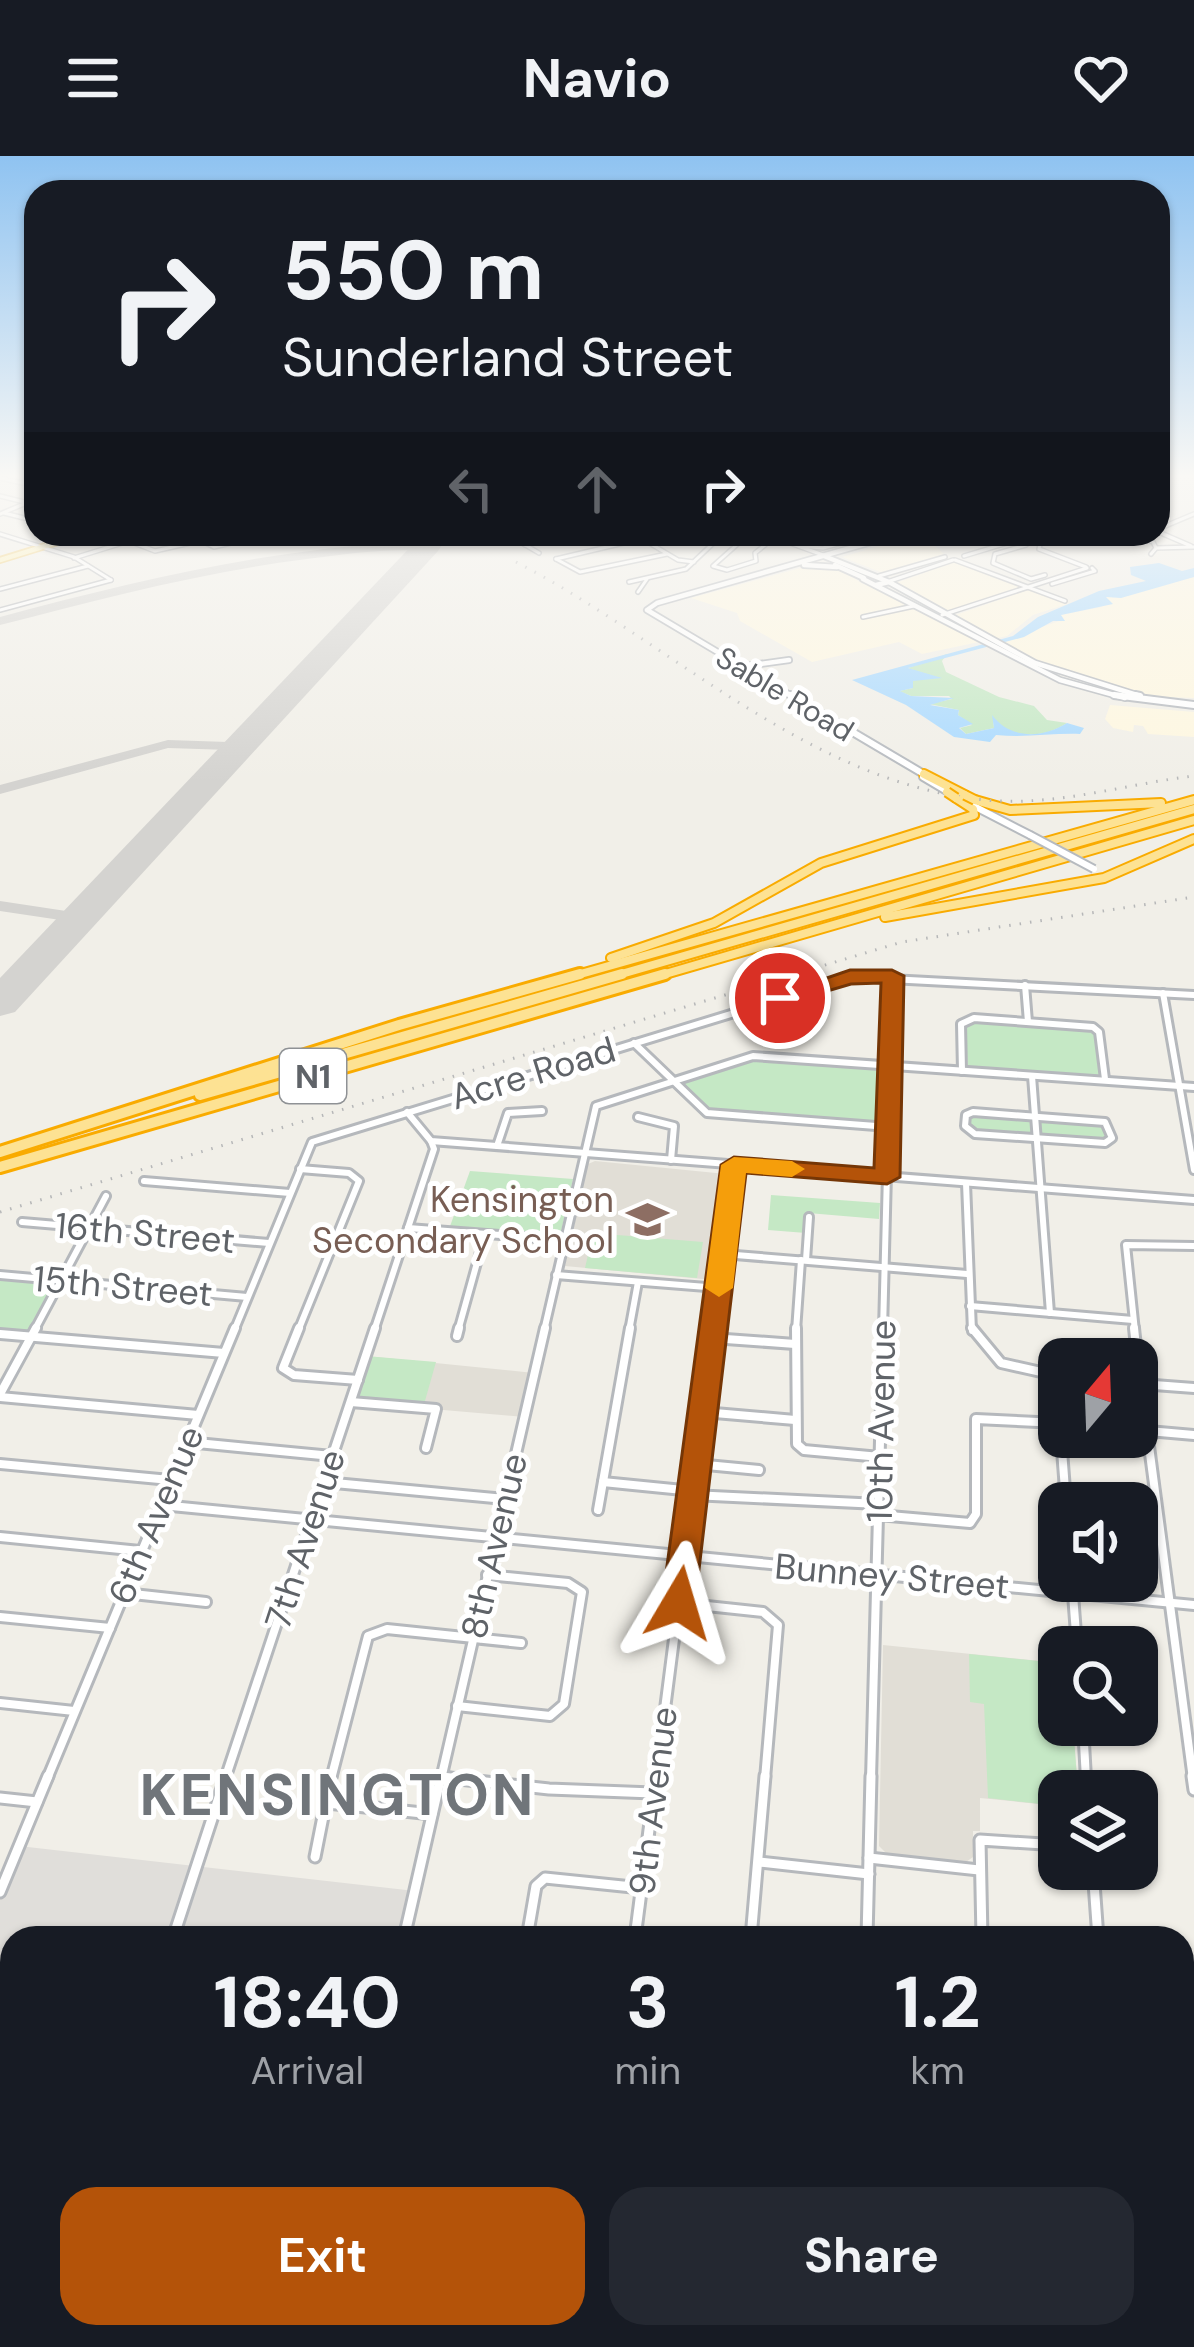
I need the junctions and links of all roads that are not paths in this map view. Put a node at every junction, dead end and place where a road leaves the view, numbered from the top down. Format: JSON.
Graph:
{"nodes":[{"id":1,"x":41,"y":578,"type":"edge"},
{"id":2,"x":108,"y":578,"type":"edge"},
{"id":3,"x":649,"y":578,"type":"edge"},
{"id":4,"x":749,"y":578,"type":"edge"},
{"id":5,"x":758,"y":578,"type":"edge"},
{"id":6,"x":867,"y":578,"type":"edge"},
{"id":7,"x":883,"y":578,"type":"edge"},
{"id":8,"x":898,"y":578,"type":"edge"},
{"id":9,"x":1009,"y":578,"type":"edge"},
{"id":10,"x":1045,"y":578,"type":"edge"},
{"id":11,"x":1082,"y":578,"type":"edge"},
{"id":12,"x":646,"y":579,"type":"junction"},
{"id":13,"x":863,"y":579,"type":"joint"},
{"id":14,"x":890,"y":581,"type":"junction"},
{"id":15,"x":629,"y":582,"type":"dead end"},
{"id":16,"x":1051,"y":583,"type":"junction"},
{"id":17,"x":875,"y":585,"type":"junction"},
{"id":18,"x":1033,"y":587,"type":"junction"},
{"id":19,"x":0,"y":589,"type":"edge"},
{"id":20,"x":638,"y":592,"type":"dead end"},
{"id":21,"x":1065,"y":601,"type":"dead end"},
{"id":22,"x":914,"y":605,"type":"dead end"},
{"id":23,"x":0,"y":610,"type":"edge"},
{"id":24,"x":945,"y":614,"type":"junction"},
{"id":25,"x":936,"y":616,"type":"junction"},
{"id":26,"x":863,"y":617,"type":"dead end"},
{"id":27,"x":659,"y":618,"type":"junction"},
{"id":28,"x":696,"y":640,"type":"junction"},
{"id":29,"x":989,"y":643,"type":"junction"},
{"id":30,"x":1035,"y":663,"type":"junction"},
{"id":31,"x":1050,"y":676,"type":"junction"},
{"id":32,"x":792,"y":700,"type":"junction"},
{"id":33,"x":1194,"y":702,"type":"edge"},
{"id":34,"x":913,"y":769,"type":"junction"},
{"id":35,"x":924,"y":774,"type":"joint"},
{"id":36,"x":958,"y":796,"type":"junction"},
{"id":37,"x":1194,"y":801,"type":"edge"},
{"id":38,"x":1052,"y":809,"type":"junction"},
{"id":39,"x":996,"y":817,"type":"junction"},
{"id":40,"x":1194,"y":820,"type":"edge"},
{"id":41,"x":946,"y":825,"type":"junction"},
{"id":42,"x":1194,"y":839,"type":"edge"},
{"id":43,"x":1101,"y":873,"type":"junction"},
{"id":44,"x":892,"y":976,"type":"junction"},
{"id":45,"x":627,"y":985,"type":"junction"},
{"id":46,"x":1025,"y":985,"type":"junction"},
{"id":47,"x":809,"y":989,"type":"junction"},
{"id":48,"x":1163,"y":993,"type":"junction"},
{"id":49,"x":1194,"y":995,"type":"edge"},
{"id":50,"x":489,"y":1000,"type":"junction"},
{"id":51,"x":750,"y":1007,"type":"junction"},
{"id":52,"x":1028,"y":1022,"type":"junction"},
{"id":53,"x":634,"y":1043,"type":"junction"},
{"id":54,"x":890,"y":1066,"type":"junction"},
{"id":55,"x":962,"y":1071,"type":"junction"},
{"id":56,"x":1032,"y":1076,"type":"junction"},
{"id":57,"x":673,"y":1080,"type":"junction"},
{"id":58,"x":1105,"y":1081,"type":"junction"},
{"id":59,"x":1179,"y":1086,"type":"junction"},
{"id":60,"x":1194,"y":1087,"type":"edge"},
{"id":61,"x":542,"y":1111,"type":"dead end"},
{"id":62,"x":406,"y":1112,"type":"junction"},
{"id":63,"x":638,"y":1117,"type":"dead end"},
{"id":64,"x":1036,"y":1117,"type":"junction"},
{"id":65,"x":889,"y":1126,"type":"junction"},
{"id":66,"x":1037,"y":1138,"type":"junction"},
{"id":67,"x":316,"y":1140,"type":"joint"},
{"id":68,"x":431,"y":1142,"type":"junction"},
{"id":69,"x":496,"y":1146,"type":"junction"},
{"id":70,"x":0,"y":1152,"type":"edge"},
{"id":71,"x":584,"y":1153,"type":"junction"},
{"id":72,"x":671,"y":1160,"type":"junction"},
{"id":73,"x":734,"y":1165,"type":"junction"},
{"id":74,"x":0,"y":1167,"type":"edge"},
{"id":75,"x":300,"y":1169,"type":"junction"},
{"id":76,"x":1194,"y":1170,"type":"edge"},
{"id":77,"x":887,"y":1177,"type":"junction"},
{"id":78,"x":144,"y":1181,"type":"dead end"},
{"id":79,"x":966,"y":1183,"type":"junction"},
{"id":80,"x":1040,"y":1188,"type":"junction"},
{"id":81,"x":290,"y":1193,"type":"junction"},
{"id":82,"x":106,"y":1196,"type":"dead end"},
{"id":83,"x":1194,"y":1200,"type":"edge"},
{"id":84,"x":809,"y":1217,"type":"dead end"},
{"id":85,"x":22,"y":1222,"type":"dead end"},
{"id":86,"x":89,"y":1228,"type":"junction"},
{"id":87,"x":408,"y":1228,"type":"junction"},
{"id":88,"x":485,"y":1234,"type":"junction"},
{"id":89,"x":564,"y":1240,"type":"junction"},
{"id":90,"x":269,"y":1243,"type":"junction"},
{"id":91,"x":1194,"y":1246,"type":"edge"},
{"id":92,"x":723,"y":1254,"type":"junction"},
{"id":93,"x":804,"y":1260,"type":"junction"},
{"id":94,"x":885,"y":1267,"type":"junction"},
{"id":95,"x":968,"y":1274,"type":"junction"},
{"id":96,"x":0,"y":1275,"type":"edge"},
{"id":97,"x":556,"y":1275,"type":"junction"},
{"id":98,"x":61,"y":1280,"type":"junction"},
{"id":99,"x":638,"y":1282,"type":"junction"},
{"id":100,"x":719,"y":1288,"type":"junction"},
{"id":101,"x":247,"y":1297,"type":"junction"},
{"id":102,"x":970,"y":1306,"type":"junction"},
{"id":103,"x":1050,"y":1313,"type":"junction"},
{"id":104,"x":1133,"y":1320,"type":"junction"},
{"id":105,"x":0,"y":1334,"type":"edge"},
{"id":106,"x":31,"y":1336,"type":"junction"},
{"id":107,"x":457,"y":1336,"type":"dead end"},
{"id":108,"x":712,"y":1338,"type":"junction"},
{"id":109,"x":1134,"y":1338,"type":"edge"},
{"id":110,"x":795,"y":1344,"type":"junction"},
{"id":111,"x":224,"y":1354,"type":"junction"},
{"id":112,"x":1038,"y":1374,"type":"edge"},
{"id":113,"x":358,"y":1380,"type":"junction"},
{"id":114,"x":1158,"y":1385,"type":"edge"},
{"id":115,"x":1194,"y":1388,"type":"edge"},
{"id":116,"x":0,"y":1396,"type":"edge"},
{"id":117,"x":351,"y":1402,"type":"junction"},
{"id":118,"x":703,"y":1412,"type":"junction"},
{"id":119,"x":198,"y":1415,"type":"junction"},
{"id":120,"x":795,"y":1420,"type":"junction"},
{"id":121,"x":1038,"y":1422,"type":"edge"},
{"id":122,"x":1158,"y":1432,"type":"edge"},
{"id":123,"x":1194,"y":1435,"type":"edge"},
{"id":124,"x":187,"y":1442,"type":"junction"},
{"id":125,"x":426,"y":1448,"type":"dead end"},
{"id":126,"x":333,"y":1456,"type":"junction"},
{"id":127,"x":880,"y":1457,"type":"junction"},
{"id":128,"x":1146,"y":1458,"type":"edge"},
{"id":129,"x":0,"y":1464,"type":"edge"},
{"id":130,"x":696,"y":1464,"type":"junction"},
{"id":131,"x":759,"y":1470,"type":"dead end"},
{"id":132,"x":171,"y":1480,"type":"junction"},
{"id":133,"x":324,"y":1481,"type":"junction"},
{"id":134,"x":603,"y":1482,"type":"junction"},
{"id":135,"x":693,"y":1492,"type":"junction"},
{"id":136,"x":505,"y":1499,"type":"junction"},
{"id":137,"x":879,"y":1504,"type":"junction"},
{"id":138,"x":160,"y":1505,"type":"junction"},
{"id":139,"x":598,"y":1510,"type":"dead end"},
{"id":140,"x":878,"y":1515,"type":"junction"},
{"id":141,"x":311,"y":1520,"type":"junction"},
{"id":142,"x":0,"y":1538,"type":"edge"},
{"id":143,"x":496,"y":1538,"type":"junction"},
{"id":144,"x":141,"y":1551,"type":"junction"},
{"id":145,"x":684,"y":1557,"type":"junction"},
{"id":146,"x":488,"y":1575,"type":"junction"},
{"id":147,"x":877,"y":1575,"type":"junction"},
{"id":148,"x":1038,"y":1591,"type":"edge"},
{"id":149,"x":124,"y":1593,"type":"junction"},
{"id":150,"x":206,"y":1602,"type":"dead end"},
{"id":151,"x":1158,"y":1602,"type":"edge"},
{"id":152,"x":679,"y":1603,"type":"junction"},
{"id":153,"x":1169,"y":1603,"type":"junction"},
{"id":154,"x":1194,"y":1605,"type":"edge"},
{"id":155,"x":0,"y":1617,"type":"edge"},
{"id":156,"x":110,"y":1628,"type":"junction"},
{"id":157,"x":472,"y":1638,"type":"junction"},
{"id":158,"x":521,"y":1643,"type":"dead end"},
{"id":159,"x":0,"y":1703,"type":"edge"},
{"id":160,"x":458,"y":1706,"type":"junction"},
{"id":161,"x":75,"y":1711,"type":"junction"},
{"id":162,"x":441,"y":1777,"type":"junction"},
{"id":163,"x":1194,"y":1790,"type":"edge"},
{"id":164,"x":654,"y":1793,"type":"junction"},
{"id":165,"x":0,"y":1798,"type":"edge"},
{"id":166,"x":37,"y":1802,"type":"junction"},
{"id":167,"x":327,"y":1803,"type":"junction"},
{"id":168,"x":432,"y":1814,"type":"junction"},
{"id":169,"x":1038,"y":1843,"type":"edge"},
{"id":170,"x":315,"y":1857,"type":"dead end"},
{"id":171,"x":869,"y":1858,"type":"junction"},
{"id":172,"x":759,"y":1862,"type":"junction"},
{"id":173,"x":980,"y":1870,"type":"junction"},
{"id":174,"x":869,"y":1874,"type":"junction"},
{"id":175,"x":642,"y":1888,"type":"junction"},
{"id":176,"x":1095,"y":1890,"type":"edge"},
{"id":177,"x":0,"y":1892,"type":"edge"},
{"id":178,"x":177,"y":1926,"type":"edge"},
{"id":179,"x":407,"y":1926,"type":"edge"},
{"id":180,"x":529,"y":1926,"type":"edge"},
{"id":181,"x":637,"y":1926,"type":"edge"},
{"id":182,"x":752,"y":1926,"type":"edge"},
{"id":183,"x":867,"y":1926,"type":"edge"},
{"id":184,"x":982,"y":1926,"type":"edge"},
{"id":185,"x":1097,"y":1926,"type":"edge"}],
"edges":[{"from":1,"to":19,"type":"street"},
{"from":2,"to":23,"type":"street"},
{"from":3,"to":12,"type":"street"},
{"from":4,"to":27,"type":"main road","name":"Sable Road"},
{"from":5,"to":27,"type":"main road"},
{"from":6,"to":13,"type":"main road"},
{"from":7,"to":14,"type":"main road"},
{"from":8,"to":14,"type":"street"},
{"from":9,"to":18,"type":"street"},
{"from":10,"to":16,"type":"street"},
{"from":11,"to":16,"type":"street"},
{"from":12,"to":15,"type":"street"},
{"from":12,"to":20,"type":"street"},
{"from":13,"to":17,"type":"main road"},
{"from":14,"to":17,"type":"main road"},
{"from":14,"to":24,"type":"main road"},
{"from":16,"to":18,"type":"street"},
{"from":17,"to":25,"type":"main road"},
{"from":18,"to":21,"type":"street"},
{"from":18,"to":24,"type":"street"},
{"from":22,"to":26,"type":"street"},
{"from":24,"to":25,"type":"street"},
{"from":24,"to":29,"type":"main road"},
{"from":25,"to":29,"type":"main road"},
{"from":27,"to":28,"type":"main road","name":"Sable Road"},
{"from":28,"to":32,"type":"main road","name":"Sable Road"},
{"from":28,"to":32,"type":"main road"},
{"from":29,"to":30,"type":"main road"},
{"from":29,"to":31,"type":"main road"},
{"from":30,"to":31,"type":"main road"},
{"from":30,"to":33,"type":"main road"},
{"from":31,"to":33,"type":"main road"},
{"from":32,"to":34,"type":"main road","name":"Sable Road"},
{"from":34,"to":35,"type":"main road","name":"Sable Road"},
{"from":34,"to":36,"type":"main road","name":"Sable Road"},
{"from":35,"to":36,"type":"highway"},
{"from":36,"to":38,"type":"highway"},
{"from":36,"to":39,"type":"main road","name":"Sable Road"},
{"from":36,"to":41,"type":"highway"},
{"from":37,"to":38,"type":"highway"},
{"from":37,"to":50,"type":"highway"},
{"from":37,"to":70,"type":"highway","number":"N1"},
{"from":38,"to":39,"type":"highway"},
{"from":39,"to":41,"type":"highway"},
{"from":39,"to":43,"type":"main road","name":"Sable Road","bridge":true},
{"from":40,"to":45,"type":"highway","number":"N1"},
{"from":41,"to":50,"type":"highway"},
{"from":42,"to":43,"type":"highway"},
{"from":43,"to":45,"type":"highway"},
{"from":44,"to":46,"type":"street","name":"Acre Road"},
{"from":44,"to":47,"type":"street","name":"Acre Road"},
{"from":44,"to":54,"type":"street","name":"10th Avenue"},
{"from":45,"to":74,"type":"highway","number":"N1"},
{"from":46,"to":48,"type":"street","name":"Acre Road"},
{"from":46,"to":52,"type":"street"},
{"from":47,"to":51,"type":"street","name":"Acre Road"},
{"from":47,"to":51,"type":"street","name":"Acre Road"},
{"from":48,"to":49,"type":"street","name":"Acre Road"},
{"from":48,"to":59,"type":"street"},
{"from":50,"to":70,"type":"highway"},
{"from":51,"to":53,"type":"street","name":"Acre Road"},
{"from":52,"to":55,"type":"street"},
{"from":52,"to":58,"type":"street"},
{"from":53,"to":57,"type":"street"},
{"from":53,"to":62,"type":"street","name":"Acre Road"},
{"from":54,"to":55,"type":"street"},
{"from":54,"to":57,"type":"street"},
{"from":54,"to":65,"type":"street","name":"10th Avenue"},
{"from":55,"to":56,"type":"street"},
{"from":56,"to":58,"type":"street"},
{"from":56,"to":64,"type":"street"},
{"from":57,"to":65,"type":"street"},
{"from":57,"to":71,"type":"street","name":"8th Avenue"},
{"from":58,"to":59,"type":"street"},
{"from":59,"to":60,"type":"street"},
{"from":59,"to":76,"type":"street"},
{"from":61,"to":69,"type":"street"},
{"from":62,"to":67,"type":"street","name":"Acre Road"},
{"from":62,"to":68,"type":"street"},
{"from":63,"to":72,"type":"street"},
{"from":64,"to":66,"type":"street"},
{"from":64,"to":66,"type":"street"},
{"from":64,"to":66,"type":"street"},
{"from":65,"to":77,"type":"street","name":"10th Avenue"},
{"from":66,"to":80,"type":"street"},
{"from":67,"to":75,"type":"street","name":"6th Avenue"},
{"from":68,"to":69,"type":"street"},
{"from":68,"to":87,"type":"street","name":"7th Avenue"},
{"from":69,"to":71,"type":"street"},
{"from":71,"to":72,"type":"street"},
{"from":71,"to":89,"type":"street","name":"8th Avenue"},
{"from":72,"to":73,"type":"street"},
{"from":73,"to":77,"type":"street"},
{"from":73,"to":92,"type":"street","name":"9th Avenue"},
{"from":75,"to":81,"type":"street","name":"6th Avenue"},
{"from":75,"to":113,"type":"street"},
{"from":77,"to":79,"type":"street"},
{"from":77,"to":94,"type":"street","name":"10th Avenue"},
{"from":78,"to":81,"type":"street"},
{"from":79,"to":80,"type":"street"},
{"from":79,"to":95,"type":"street"},
{"from":80,"to":83,"type":"street"},
{"from":80,"to":103,"type":"street"},
{"from":81,"to":90,"type":"street","name":"6th Avenue"},
{"from":82,"to":86,"type":"street"},
{"from":84,"to":93,"type":"street"},
{"from":85,"to":86,"type":"street","name":"16th Street"},
{"from":86,"to":90,"type":"street","name":"16th Street"},
{"from":86,"to":98,"type":"street"},
{"from":87,"to":88,"type":"street"},
{"from":87,"to":113,"type":"street","name":"7th Avenue"},
{"from":88,"to":89,"type":"street"},
{"from":88,"to":107,"type":"street"},
{"from":89,"to":97,"type":"street","name":"8th Avenue"},
{"from":90,"to":101,"type":"street","name":"6th Avenue"},
{"from":91,"to":104,"type":"street"},
{"from":92,"to":93,"type":"street"},
{"from":92,"to":100,"type":"street","name":"9th Avenue"},
{"from":93,"to":94,"type":"street"},
{"from":93,"to":110,"type":"street"},
{"from":94,"to":95,"type":"street"},
{"from":94,"to":127,"type":"street","name":"10th Avenue"},
{"from":95,"to":102,"type":"street"},
{"from":96,"to":98,"type":"street","name":"15th Street"},
{"from":97,"to":99,"type":"street"},
{"from":97,"to":136,"type":"street","name":"8th Avenue"},
{"from":98,"to":101,"type":"street","name":"15th Street"},
{"from":98,"to":106,"type":"street"},
{"from":99,"to":100,"type":"street"},
{"from":99,"to":134,"type":"street"},
{"from":100,"to":108,"type":"street","name":"9th Avenue"},
{"from":101,"to":111,"type":"street","name":"6th Avenue"},
{"from":102,"to":103,"type":"street"},
{"from":102,"to":112,"type":"street"},
{"from":103,"to":104,"type":"street"},
{"from":104,"to":109,"type":"street"},
{"from":105,"to":106,"type":"street"},
{"from":106,"to":111,"type":"street"},
{"from":106,"to":116,"type":"street"},
{"from":108,"to":110,"type":"street"},
{"from":108,"to":118,"type":"street","name":"9th Avenue"},
{"from":110,"to":120,"type":"street"},
{"from":111,"to":119,"type":"street","name":"6th Avenue"},
{"from":113,"to":117,"type":"street","name":"7th Avenue"},
{"from":114,"to":115,"type":"street"},
{"from":116,"to":119,"type":"street"},
{"from":117,"to":125,"type":"street"},
{"from":117,"to":126,"type":"street","name":"7th Avenue"},
{"from":118,"to":120,"type":"street"},
{"from":118,"to":130,"type":"street","name":"9th Avenue"},
{"from":119,"to":124,"type":"street","name":"6th Avenue"},
{"from":120,"to":127,"type":"street"},
{"from":121,"to":140,"type":"street"},
{"from":122,"to":123,"type":"street"},
{"from":124,"to":126,"type":"street"},
{"from":124,"to":132,"type":"street","name":"6th Avenue"},
{"from":126,"to":133,"type":"street","name":"7th Avenue"},
{"from":127,"to":137,"type":"street","name":"10th Avenue"},
{"from":128,"to":153,"type":"street"},
{"from":129,"to":132,"type":"street"},
{"from":130,"to":131,"type":"street"},
{"from":130,"to":135,"type":"street","name":"9th Avenue"},
{"from":132,"to":138,"type":"street","name":"6th Avenue"},
{"from":133,"to":136,"type":"street"},
{"from":133,"to":141,"type":"street","name":"7th Avenue"},
{"from":134,"to":135,"type":"street"},
{"from":134,"to":139,"type":"street"},
{"from":135,"to":137,"type":"street"},
{"from":135,"to":145,"type":"street","name":"9th Avenue"},
{"from":136,"to":143,"type":"street","name":"8th Avenue"},
{"from":137,"to":140,"type":"street","name":"10th Avenue"},
{"from":138,"to":141,"type":"street","name":"Bunney Street"},
{"from":138,"to":144,"type":"street","name":"6th Avenue"},
{"from":140,"to":147,"type":"street","name":"10th Avenue"},
{"from":141,"to":143,"type":"street","name":"Bunney Street"},
{"from":141,"to":178,"type":"street","name":"7th Avenue"},
{"from":142,"to":144,"type":"street"},
{"from":143,"to":145,"type":"street","name":"Bunney Street"},
{"from":143,"to":146,"type":"street","name":"8th Avenue"},
{"from":144,"to":149,"type":"street","name":"6th Avenue"},
{"from":145,"to":147,"type":"street","name":"Bunney Street"},
{"from":145,"to":152,"type":"street","name":"9th Avenue"},
{"from":146,"to":157,"type":"street","name":"8th Avenue"},
{"from":146,"to":160,"type":"street"},
{"from":147,"to":148,"type":"street","name":"Bunney Street"},
{"from":147,"to":171,"type":"street","name":"10th Avenue"},
{"from":149,"to":150,"type":"street"},
{"from":149,"to":156,"type":"street","name":"6th Avenue"},
{"from":151,"to":153,"type":"street","name":"Bunney Street"},
{"from":152,"to":164,"type":"street","name":"9th Avenue"},
{"from":152,"to":172,"type":"street"},
{"from":153,"to":154,"type":"street","name":"Bunney Street"},
{"from":153,"to":163,"type":"street"},
{"from":155,"to":156,"type":"street"},
{"from":156,"to":161,"type":"street","name":"6th Avenue"},
{"from":157,"to":158,"type":"street"},
{"from":157,"to":160,"type":"street","name":"8th Avenue"},
{"from":157,"to":167,"type":"street"},
{"from":159,"to":161,"type":"street"},
{"from":160,"to":162,"type":"street","name":"8th Avenue"},
{"from":161,"to":166,"type":"street","name":"6th Avenue"},
{"from":162,"to":164,"type":"street"},
{"from":162,"to":168,"type":"street","name":"8th Avenue"},
{"from":164,"to":175,"type":"street","name":"9th Avenue"},
{"from":165,"to":166,"type":"street"},
{"from":166,"to":177,"type":"street","name":"6th Avenue"},
{"from":167,"to":168,"type":"street"},
{"from":167,"to":170,"type":"street"},
{"from":168,"to":179,"type":"street","name":"8th Avenue"},
{"from":169,"to":173,"type":"street"},
{"from":171,"to":173,"type":"street"},
{"from":171,"to":174,"type":"street","name":"10th Avenue"},
{"from":172,"to":174,"type":"street"},
{"from":172,"to":182,"type":"street"},
{"from":173,"to":184,"type":"street"},
{"from":174,"to":183,"type":"street","name":"10th Avenue"},
{"from":175,"to":180,"type":"street"},
{"from":175,"to":181,"type":"street","name":"9th Avenue"},
{"from":176,"to":185,"type":"street"}]}
